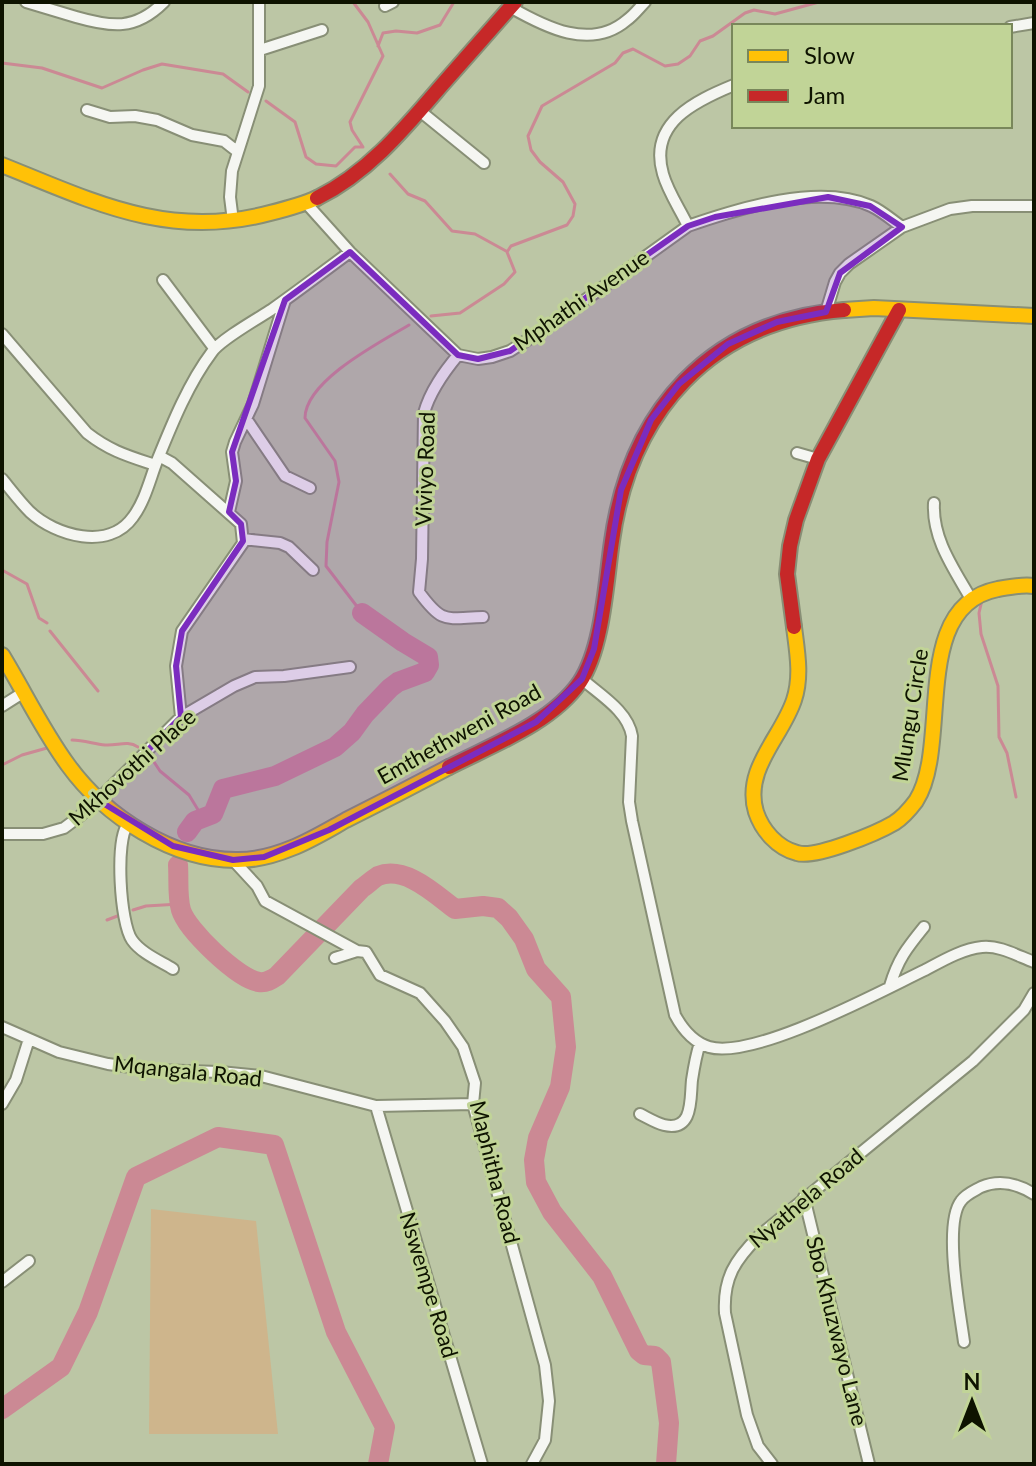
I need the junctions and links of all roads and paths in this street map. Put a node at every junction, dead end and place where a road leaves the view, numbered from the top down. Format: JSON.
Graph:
{"nodes":[{"id":1,"x":26,"y":2,"type":"edge"},
{"id":2,"x":164,"y":2,"type":"edge"},
{"id":3,"x":259,"y":2,"type":"edge"},
{"id":4,"x":645,"y":2,"type":"edge"},
{"id":5,"x":513,"y":4,"type":"edge"},
{"id":6,"x":1034,"y":23,"type":"edge"},
{"id":7,"x":1012,"y":27,"type":"edge"},
{"id":8,"x":322,"y":30,"type":"dead end"},
{"id":9,"x":260,"y":50,"type":"junction"},
{"id":10,"x":732,"y":86,"type":"edge"},
{"id":11,"x":87,"y":110,"type":"dead end"},
{"id":12,"x":420,"y":111,"type":"junction"},
{"id":13,"x":238,"y":152,"type":"junction"},
{"id":14,"x":484,"y":163,"type":"dead end"},
{"id":15,"x":2,"y":165,"type":"edge"},
{"id":16,"x":306,"y":203,"type":"junction"},
{"id":17,"x":1034,"y":206,"type":"edge"},
{"id":18,"x":233,"y":221,"type":"junction"},
{"id":19,"x":688,"y":226,"type":"junction"},
{"id":20,"x":902,"y":227,"type":"junction"},
{"id":21,"x":350,"y":252,"type":"junction"},
{"id":22,"x":163,"y":280,"type":"dead end"},
{"id":23,"x":285,"y":300,"type":"junction"},
{"id":24,"x":899,"y":310,"type":"junction"},
{"id":25,"x":826,"y":312,"type":"junction"},
{"id":26,"x":1034,"y":316,"type":"edge"},
{"id":27,"x":2,"y":334,"type":"edge"},
{"id":28,"x":214,"y":348,"type":"junction"},
{"id":29,"x":458,"y":355,"type":"junction"},
{"id":30,"x":247,"y":420,"type":"junction"},
{"id":31,"x":797,"y":453,"type":"dead end"},
{"id":32,"x":818,"y":459,"type":"junction"},
{"id":33,"x":157,"y":460,"type":"junction"},
{"id":34,"x":2,"y":479,"type":"edge"},
{"id":35,"x":310,"y":488,"type":"dead end"},
{"id":36,"x":934,"y":503,"type":"dead end"},
{"id":37,"x":229,"y":512,"type":"junction"},
{"id":38,"x":243,"y":539,"type":"junction"},
{"id":39,"x":313,"y":570,"type":"dead end"},
{"id":40,"x":1034,"y":586,"type":"edge"},
{"id":41,"x":971,"y":599,"type":"junction"},
{"id":42,"x":483,"y":617,"type":"dead end"},
{"id":43,"x":2,"y":655,"type":"edge"},
{"id":44,"x":350,"y":667,"type":"dead end"},
{"id":45,"x":582,"y":679,"type":"junction"},
{"id":46,"x":24,"y":692,"type":"junction"},
{"id":47,"x":2,"y":706,"type":"edge"},
{"id":48,"x":181,"y":717,"type":"junction"},
{"id":49,"x":98,"y":800,"type":"junction"},
{"id":50,"x":128,"y":824,"type":"junction"},
{"id":51,"x":2,"y":834,"type":"edge"},
{"id":52,"x":233,"y":860,"type":"junction"},
{"id":53,"x":924,"y":927,"type":"dead end"},
{"id":54,"x":357,"y":951,"type":"junction"},
{"id":55,"x":335,"y":958,"type":"dead end"},
{"id":56,"x":1034,"y":962,"type":"edge"},
{"id":57,"x":173,"y":969,"type":"dead end"},
{"id":58,"x":890,"y":986,"type":"junction"},
{"id":59,"x":1034,"y":993,"type":"edge"},
{"id":60,"x":2,"y":1027,"type":"edge"},
{"id":61,"x":29,"y":1039,"type":"junction"},
{"id":62,"x":700,"y":1043,"type":"junction"},
{"id":63,"x":2,"y":1104,"type":"edge"},
{"id":64,"x":473,"y":1104,"type":"junction"},
{"id":65,"x":376,"y":1106,"type":"junction"},
{"id":66,"x":640,"y":1114,"type":"dead end"},
{"id":67,"x":1034,"y":1194,"type":"edge"},
{"id":68,"x":804,"y":1197,"type":"junction"},
{"id":69,"x":29,"y":1261,"type":"dead end"},
{"id":70,"x":2,"y":1282,"type":"edge"},
{"id":71,"x":964,"y":1342,"type":"dead end"},
{"id":72,"x":482,"y":1464,"type":"edge"},
{"id":73,"x":532,"y":1464,"type":"edge"},
{"id":74,"x":772,"y":1464,"type":"edge"},
{"id":75,"x":869,"y":1464,"type":"edge"}],
"edges":[{"from":1,"to":2,"type":"street"},
{"from":3,"to":9,"type":"street"},
{"from":4,"to":5,"type":"street"},
{"from":5,"to":12,"type":"street"},
{"from":6,"to":7,"type":"street"},
{"from":8,"to":9,"type":"street"},
{"from":9,"to":13,"type":"street"},
{"from":10,"to":19,"type":"street"},
{"from":11,"to":13,"type":"street"},
{"from":12,"to":14,"type":"street"},
{"from":12,"to":16,"type":"street"},
{"from":13,"to":18,"type":"street"},
{"from":15,"to":18,"type":"street"},
{"from":16,"to":18,"type":"street"},
{"from":16,"to":21,"type":"street"},
{"from":17,"to":20,"type":"street"},
{"from":19,"to":20,"type":"street","name":"Mphathi Avenue"},
{"from":19,"to":29,"type":"street","name":"Mphathi Avenue"},
{"from":20,"to":25,"type":"street"},
{"from":21,"to":23,"type":"street"},
{"from":21,"to":29,"type":"street"},
{"from":22,"to":28,"type":"street"},
{"from":23,"to":28,"type":"street"},
{"from":23,"to":30,"type":"street"},
{"from":24,"to":25,"type":"street","name":"Emthethweni Road"},
{"from":24,"to":26,"type":"street","name":"Emthethweni Road"},
{"from":24,"to":32,"type":"street","name":"Mlungu Circle"},
{"from":25,"to":45,"type":"street","name":"Emthethweni Road"},
{"from":27,"to":33,"type":"street"},
{"from":28,"to":33,"type":"street"},
{"from":29,"to":42,"type":"street","name":"Viviyo Road"},
{"from":30,"to":35,"type":"street"},
{"from":30,"to":37,"type":"street"},
{"from":31,"to":32,"type":"street"},
{"from":32,"to":41,"type":"street","name":"Mlungu Circle"},
{"from":33,"to":34,"type":"street"},
{"from":33,"to":37,"type":"street"},
{"from":36,"to":41,"type":"street"},
{"from":37,"to":38,"type":"street"},
{"from":38,"to":39,"type":"street"},
{"from":38,"to":48,"type":"street"},
{"from":40,"to":41,"type":"street"},
{"from":43,"to":46,"type":"street","name":"Emthethweni Road"},
{"from":44,"to":48,"type":"street","name":"Mkhovothi Place"},
{"from":45,"to":52,"type":"street","name":"Emthethweni Road"},
{"from":45,"to":62,"type":"street"},
{"from":46,"to":47,"type":"street"},
{"from":46,"to":49,"type":"street","name":"Emthethweni Road"},
{"from":48,"to":49,"type":"street","name":"Mkhovothi Place"},
{"from":49,"to":50,"type":"street","name":"Emthethweni Road"},
{"from":49,"to":51,"type":"street","name":"Mkhovothi Place"},
{"from":50,"to":52,"type":"street","name":"Emthethweni Road"},
{"from":50,"to":57,"type":"street"},
{"from":52,"to":54,"type":"street","name":"Maphitha Road"},
{"from":53,"to":58,"type":"street"},
{"from":54,"to":55,"type":"street"},
{"from":54,"to":64,"type":"street","name":"Maphitha Road"},
{"from":56,"to":58,"type":"street"},
{"from":58,"to":62,"type":"street"},
{"from":59,"to":68,"type":"street","name":"Nyathela Road"},
{"from":60,"to":61,"type":"street","name":"Mqangala Road"},
{"from":61,"to":63,"type":"street"},
{"from":61,"to":65,"type":"street","name":"Mqangala Road"},
{"from":62,"to":66,"type":"street"},
{"from":64,"to":65,"type":"street","name":"Mqangala Road"},
{"from":64,"to":73,"type":"street","name":"Maphitha Road"},
{"from":65,"to":72,"type":"street","name":"Nswempe Road"},
{"from":67,"to":71,"type":"street"},
{"from":68,"to":74,"type":"street","name":"Nyathela Road"},
{"from":68,"to":75,"type":"street","name":"Sbo Khuzwayo Lane"},
{"from":69,"to":70,"type":"street"}]}
